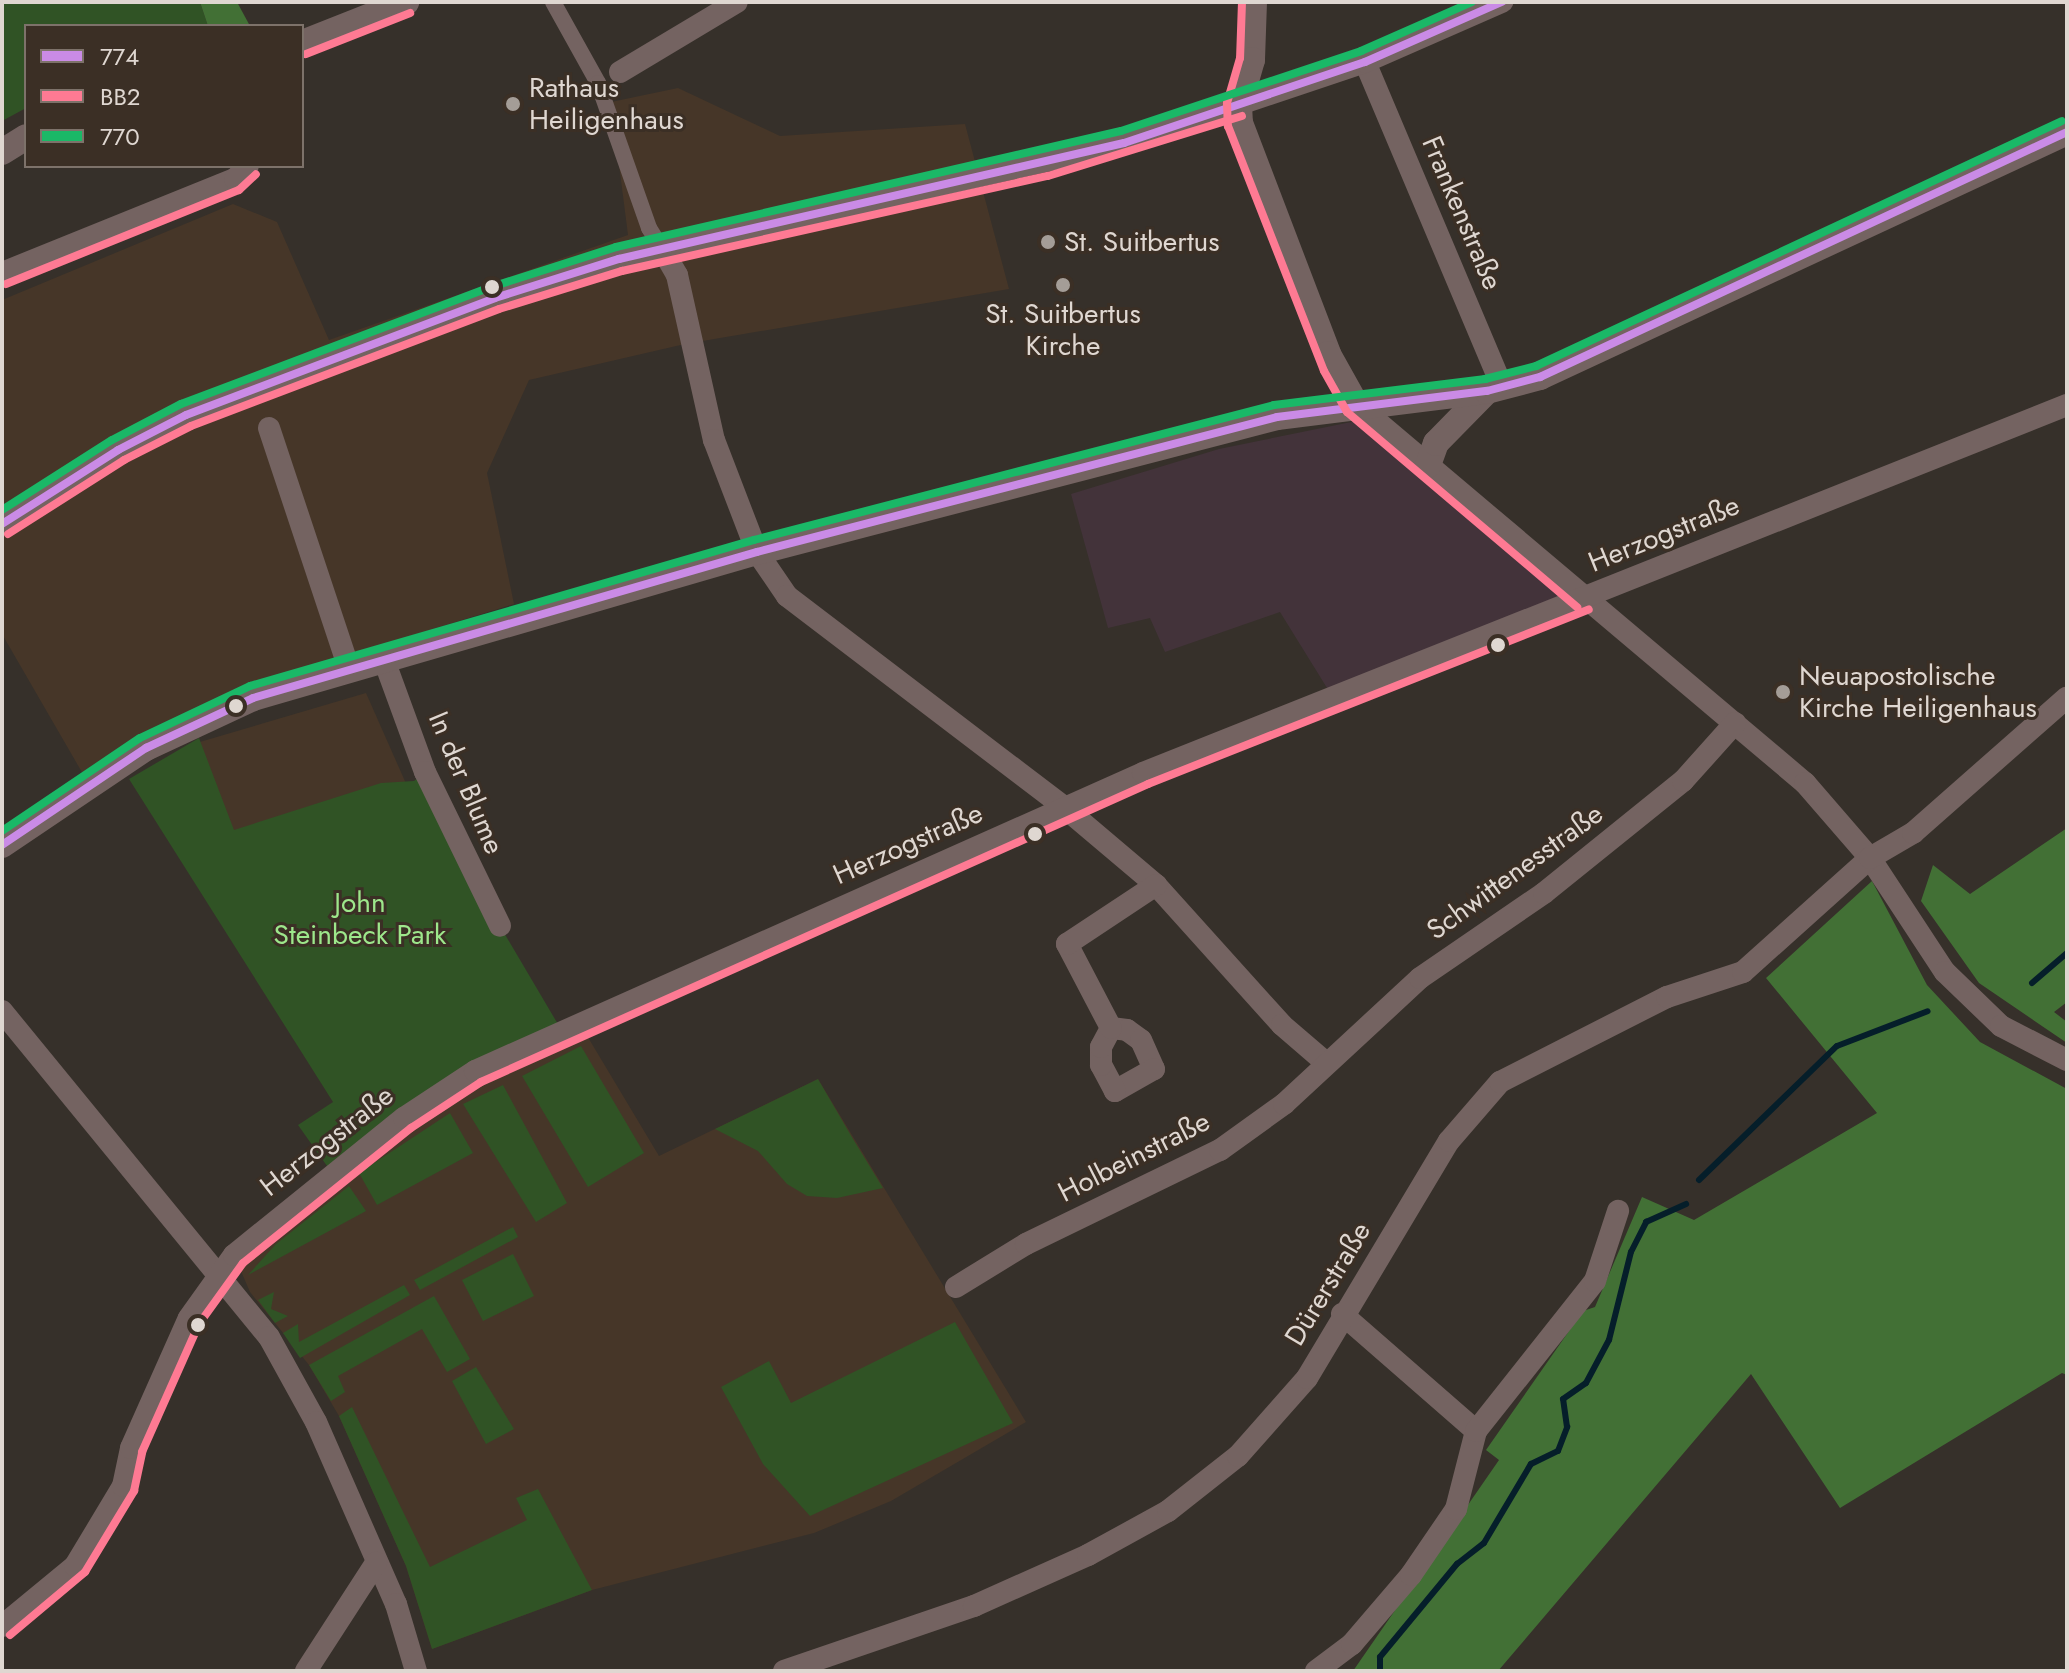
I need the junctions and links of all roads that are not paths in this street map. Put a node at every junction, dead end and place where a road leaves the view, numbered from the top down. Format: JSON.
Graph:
{"nodes":[{"id":1,"x":406,"y":2,"type":"edge"},
{"id":2,"x":553,"y":2,"type":"edge"},
{"id":3,"x":737,"y":2,"type":"edge"},
{"id":4,"x":1254,"y":2,"type":"edge"},
{"id":5,"x":1502,"y":2,"type":"edge"},
{"id":6,"x":304,"y":42,"type":"edge"},
{"id":7,"x":1365,"y":62,"type":"junction"},
{"id":8,"x":620,"y":72,"type":"joint"},
{"id":9,"x":598,"y":83,"type":"junction"},
{"id":10,"x":1239,"y":105,"type":"junction"},
{"id":11,"x":2067,"y":132,"type":"edge"},
{"id":12,"x":24,"y":138,"type":"edge"},
{"id":13,"x":2,"y":152,"type":"edge"},
{"id":14,"x":246,"y":168,"type":"edge"},
{"id":15,"x":662,"y":249,"type":"junction"},
{"id":16,"x":2,"y":273,"type":"edge"},
{"id":17,"x":1495,"y":390,"type":"junction"},
{"id":18,"x":1356,"y":404,"type":"junction"},
{"id":19,"x":2067,"y":405,"type":"edge"},
{"id":20,"x":269,"y":428,"type":"dead end"},
{"id":21,"x":1428,"y":465,"type":"junction"},
{"id":22,"x":2,"y":524,"type":"edge"},
{"id":23,"x":757,"y":552,"type":"junction"},
{"id":24,"x":1585,"y":598,"type":"junction"},
{"id":25,"x":384,"y":660,"type":"junction"},
{"id":26,"x":350,"y":671,"type":"junction"},
{"id":27,"x":2067,"y":697,"type":"edge"},
{"id":28,"x":1735,"y":723,"type":"junction"},
{"id":29,"x":1065,"y":808,"type":"junction"},
{"id":30,"x":2,"y":845,"type":"edge"},
{"id":31,"x":1870,"y":858,"type":"junction"},
{"id":32,"x":1156,"y":885,"type":"junction"},
{"id":33,"x":500,"y":926,"type":"dead end"},
{"id":34,"x":2,"y":1011,"type":"edge"},
{"id":35,"x":1111,"y":1028,"type":"dead end"},
{"id":36,"x":2067,"y":1060,"type":"edge"},
{"id":37,"x":1325,"y":1062,"type":"junction"},
{"id":38,"x":1618,"y":1211,"type":"dead end"},
{"id":39,"x":217,"y":1275,"type":"junction"},
{"id":40,"x":956,"y":1287,"type":"dead end"},
{"id":41,"x":1342,"y":1314,"type":"junction"},
{"id":42,"x":1476,"y":1431,"type":"junction"},
{"id":43,"x":376,"y":1563,"type":"junction"},
{"id":44,"x":2,"y":1626,"type":"edge"},
{"id":45,"x":306,"y":1671,"type":"edge"},
{"id":46,"x":416,"y":1671,"type":"edge"},
{"id":47,"x":784,"y":1671,"type":"edge"},
{"id":48,"x":1316,"y":1671,"type":"edge"}],
"edges":[{"from":1,"to":6,"type":"street"},
{"from":2,"to":9,"type":"street"},
{"from":3,"to":8,"type":"street"},
{"from":4,"to":10,"type":"street"},
{"from":5,"to":7,"type":"street"},
{"from":7,"to":10,"type":"street"},
{"from":7,"to":17,"type":"street","name":"Frankenstraße"},
{"from":8,"to":9,"type":"street"},
{"from":9,"to":15,"type":"street"},
{"from":10,"to":15,"type":"street"},
{"from":10,"to":18,"type":"street"},
{"from":11,"to":17,"type":"street"},
{"from":12,"to":13,"type":"street"},
{"from":14,"to":16,"type":"street"},
{"from":15,"to":22,"type":"street"},
{"from":15,"to":23,"type":"street"},
{"from":17,"to":18,"type":"street"},
{"from":17,"to":21,"type":"street"},
{"from":18,"to":21,"type":"street"},
{"from":18,"to":23,"type":"street"},
{"from":19,"to":24,"type":"street","name":"Herzogstraße"},
{"from":20,"to":26,"type":"street"},
{"from":21,"to":24,"type":"street"},
{"from":23,"to":25,"type":"street"},
{"from":23,"to":29,"type":"street"},
{"from":24,"to":28,"type":"street"},
{"from":24,"to":29,"type":"street","name":"Herzogstraße"},
{"from":25,"to":26,"type":"street"},
{"from":25,"to":33,"type":"street","name":"In der Blume"},
{"from":26,"to":30,"type":"street"},
{"from":27,"to":31,"type":"street","name":"Dürerstraße"},
{"from":28,"to":31,"type":"street"},
{"from":28,"to":37,"type":"street","name":"Schwittenesstraße"},
{"from":29,"to":32,"type":"street"},
{"from":29,"to":39,"type":"street","name":"Herzogstraße"},
{"from":31,"to":36,"type":"street"},
{"from":31,"to":41,"type":"street","name":"Dürerstraße"},
{"from":32,"to":35,"type":"street"},
{"from":32,"to":37,"type":"street"},
{"from":34,"to":39,"type":"street"},
{"from":37,"to":40,"type":"street","name":"Holbeinstraße"},
{"from":38,"to":42,"type":"street"},
{"from":39,"to":43,"type":"street"},
{"from":39,"to":44,"type":"street","name":"Herzogstraße"},
{"from":41,"to":42,"type":"street"},
{"from":41,"to":47,"type":"street","name":"Dürerstraße"},
{"from":42,"to":48,"type":"street"},
{"from":43,"to":45,"type":"street"},
{"from":43,"to":46,"type":"street"}]}
